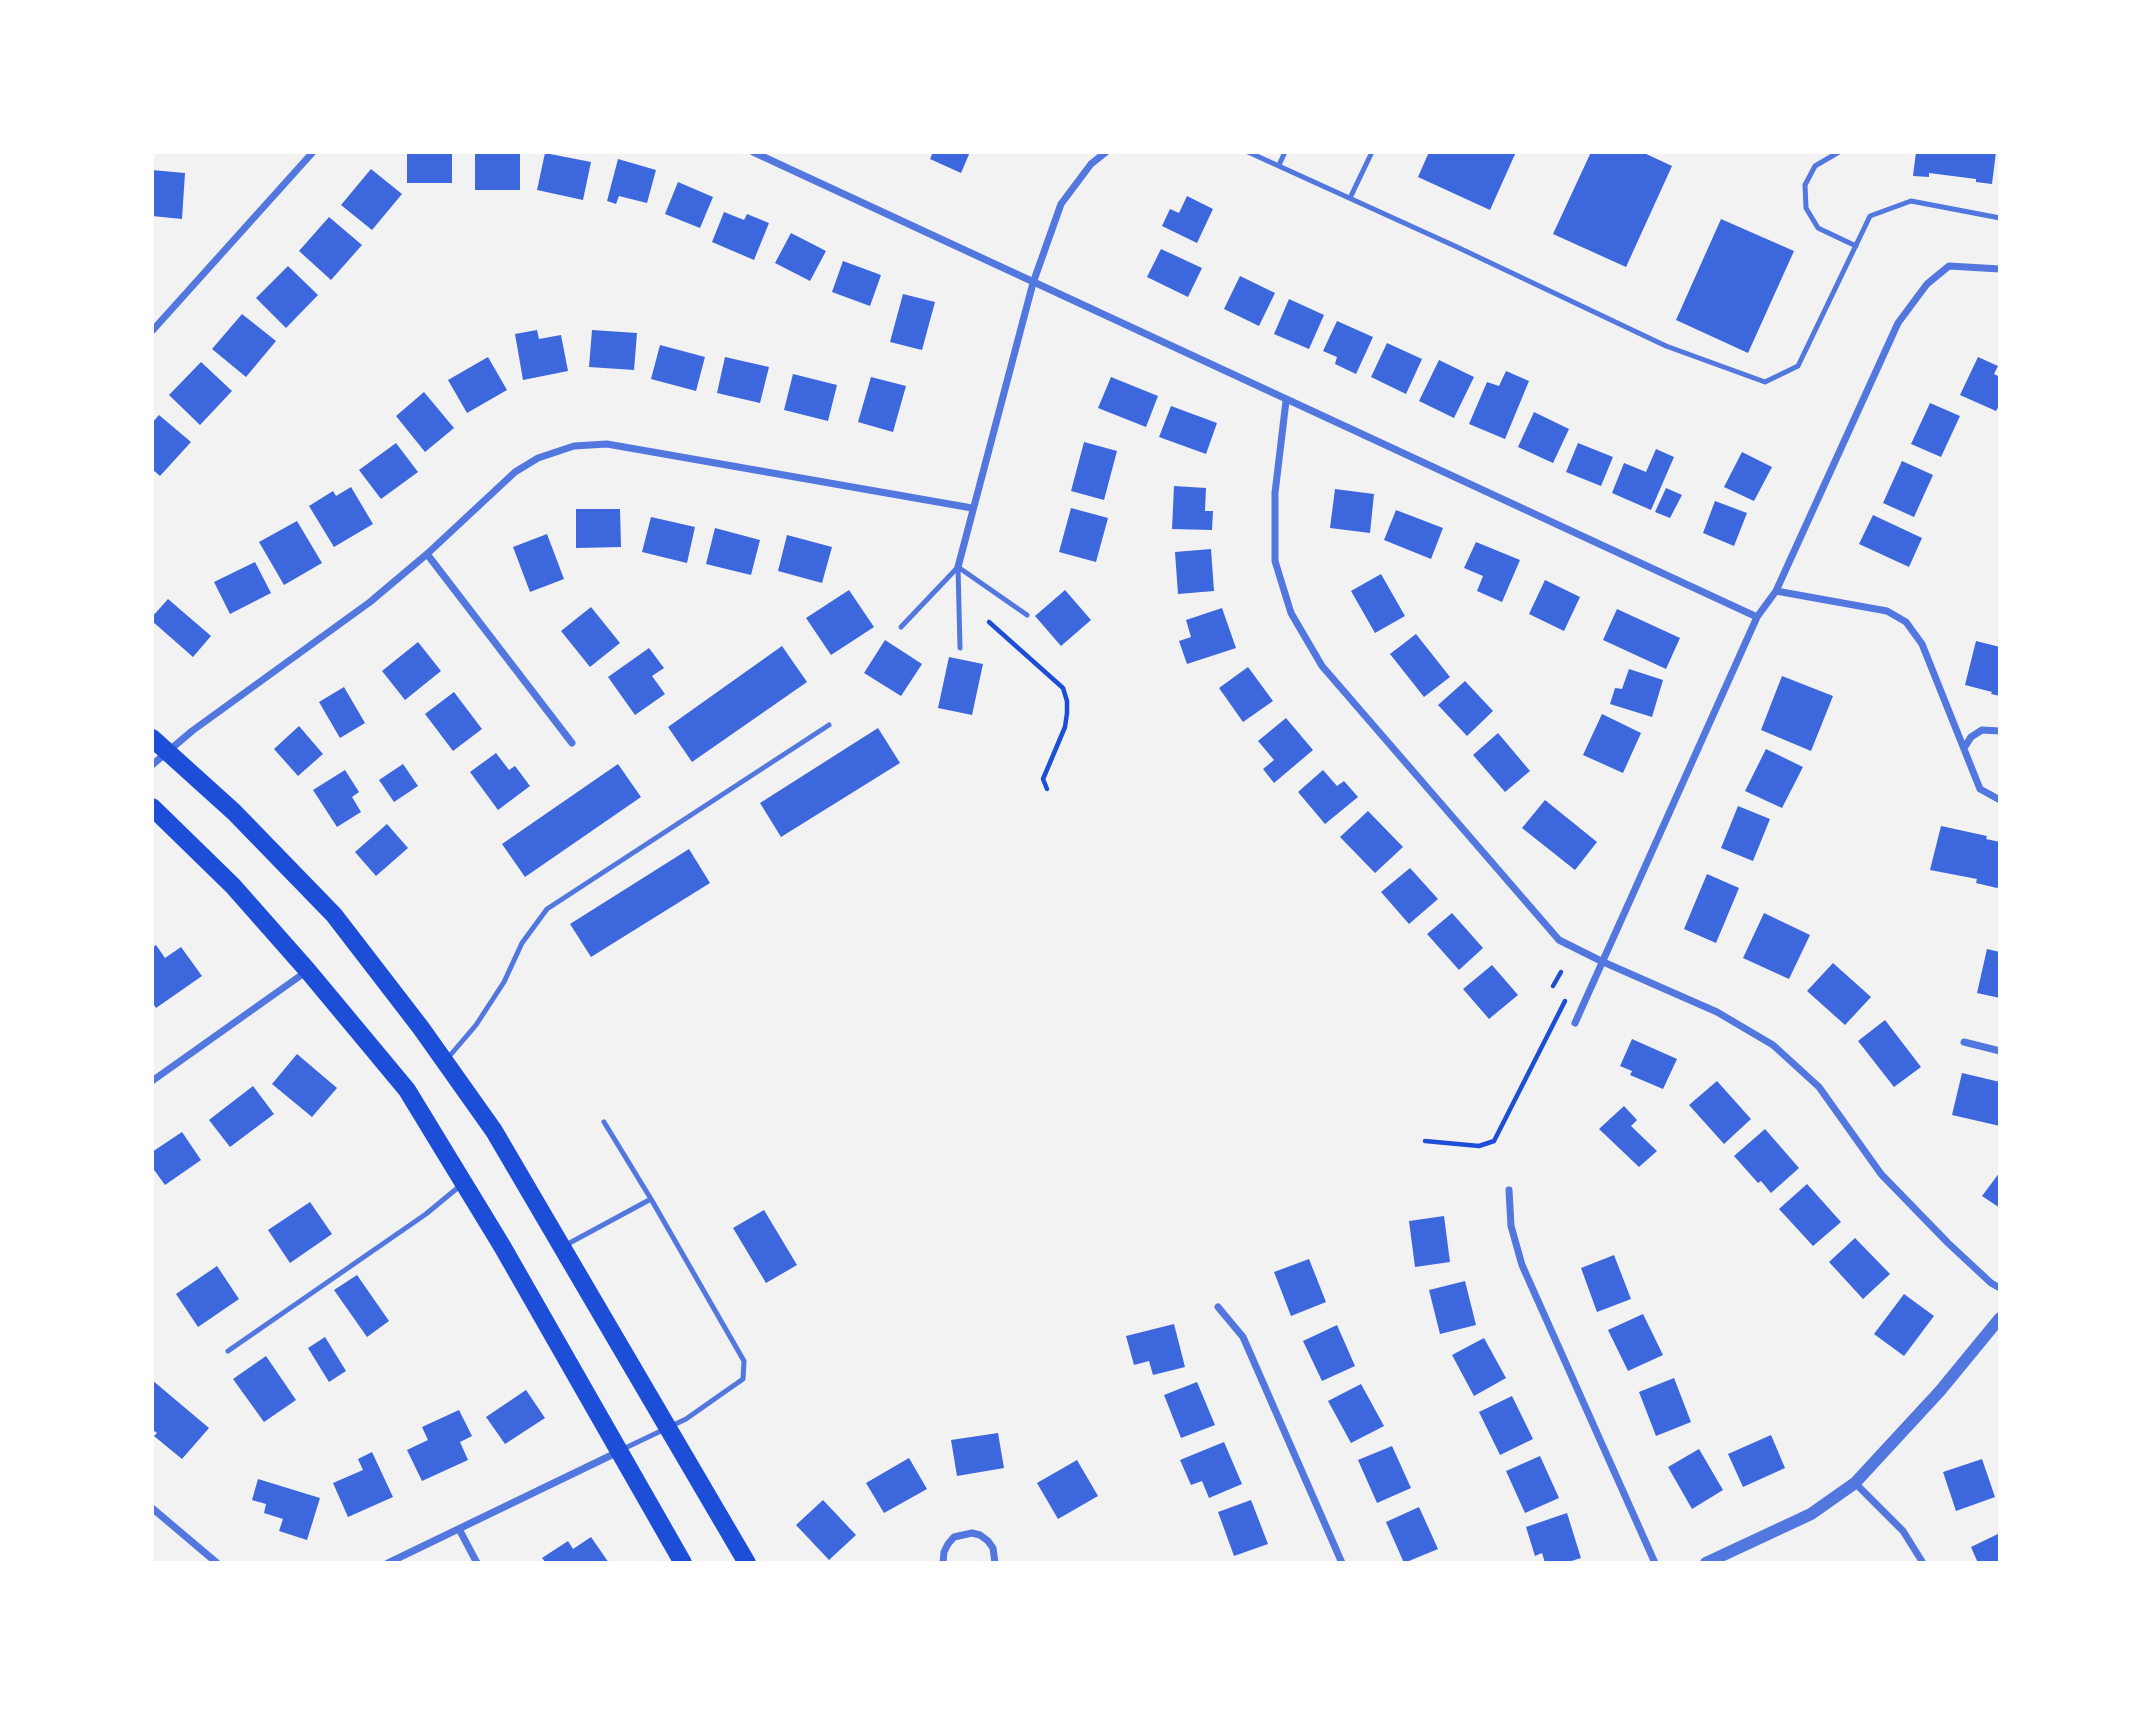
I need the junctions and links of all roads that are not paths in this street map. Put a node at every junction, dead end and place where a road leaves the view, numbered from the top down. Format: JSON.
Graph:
{"nodes":[{"id":1,"x":313,"y":152,"type":"edge"},
{"id":2,"x":753,"y":152,"type":"edge"},
{"id":3,"x":1094,"y":152,"type":"edge"},
{"id":4,"x":1106,"y":152,"type":"edge"},
{"id":5,"x":1248,"y":152,"type":"edge"},
{"id":6,"x":1284,"y":152,"type":"edge"},
{"id":7,"x":1371,"y":152,"type":"edge"},
{"id":8,"x":1839,"y":152,"type":"edge"},
{"id":9,"x":1091,"y":164,"type":"junction"},
{"id":10,"x":1279,"y":165,"type":"junction"},
{"id":11,"x":1350,"y":198,"type":"junction"},
{"id":12,"x":2000,"y":218,"type":"edge"},
{"id":13,"x":1856,"y":246,"type":"junction"},
{"id":14,"x":2000,"y":269,"type":"edge"},
{"id":15,"x":1033,"y":283,"type":"junction"},
{"id":16,"x":152,"y":331,"type":"edge"},
{"id":17,"x":1286,"y":401,"type":"junction"},
{"id":18,"x":972,"y":508,"type":"junction"},
{"id":19,"x":427,"y":554,"type":"junction"},
{"id":20,"x":958,"y":567,"type":"junction"},
{"id":21,"x":1776,"y":591,"type":"junction"},
{"id":22,"x":1027,"y":615,"type":"dead end"},
{"id":23,"x":1756,"y":617,"type":"junction"},
{"id":24,"x":901,"y":627,"type":"dead end"},
{"id":25,"x":960,"y":648,"type":"dead end"},
{"id":26,"x":829,"y":725,"type":"dead end"},
{"id":27,"x":2000,"y":731,"type":"edge"},
{"id":28,"x":152,"y":738,"type":"edge"},
{"id":29,"x":572,"y":743,"type":"dead end"},
{"id":30,"x":1964,"y":748,"type":"junction"},
{"id":31,"x":168,"y":751,"type":"junction"},
{"id":32,"x":152,"y":765,"type":"edge"},
{"id":33,"x":2000,"y":800,"type":"edge"},
{"id":34,"x":152,"y":807,"type":"edge"},
{"id":35,"x":1601,"y":961,"type":"junction"},
{"id":36,"x":308,"y":971,"type":"junction"},
{"id":37,"x":1575,"y":1023,"type":"dead end"},
{"id":38,"x":1964,"y":1042,"type":"dead end"},
{"id":39,"x":2000,"y":1051,"type":"edge"},
{"id":40,"x":445,"y":1062,"type":"junction"},
{"id":41,"x":152,"y":1081,"type":"edge"},
{"id":42,"x":604,"y":1122,"type":"dead end"},
{"id":43,"x":464,"y":1184,"type":"junction"},
{"id":44,"x":1509,"y":1190,"type":"dead end"},
{"id":45,"x":652,"y":1199,"type":"junction"},
{"id":46,"x":561,"y":1247,"type":"junction"},
{"id":47,"x":2000,"y":1288,"type":"edge"},
{"id":48,"x":1217,"y":1307,"type":"dead end"},
{"id":49,"x":2000,"y":1318,"type":"edge"},
{"id":50,"x":228,"y":1351,"type":"dead end"},
{"id":51,"x":667,"y":1428,"type":"junction"},
{"id":52,"x":621,"y":1450,"type":"junction"},
{"id":53,"x":1855,"y":1483,"type":"junction"},
{"id":54,"x":152,"y":1508,"type":"edge"},
{"id":55,"x":459,"y":1529,"type":"junction"},
{"id":56,"x":217,"y":1563,"type":"edge"},
{"id":57,"x":388,"y":1563,"type":"edge"},
{"id":58,"x":477,"y":1563,"type":"edge"},
{"id":59,"x":683,"y":1563,"type":"edge"},
{"id":60,"x":747,"y":1563,"type":"edge"},
{"id":61,"x":943,"y":1563,"type":"edge"},
{"id":62,"x":995,"y":1563,"type":"edge"},
{"id":63,"x":1342,"y":1563,"type":"edge"},
{"id":64,"x":1656,"y":1563,"type":"edge"},
{"id":65,"x":1706,"y":1563,"type":"edge"},
{"id":66,"x":1923,"y":1563,"type":"edge"}],
"edges":[{"from":1,"to":16,"type":"street"},
{"from":2,"to":15,"type":"street"},
{"from":3,"to":9,"type":"lane"},
{"from":4,"to":9,"type":"street"},
{"from":5,"to":10,"type":"lane"},
{"from":6,"to":10,"type":"lane"},
{"from":7,"to":11,"type":"lane"},
{"from":8,"to":13,"type":"lane"},
{"from":9,"to":15,"type":"street"},
{"from":10,"to":11,"type":"lane"},
{"from":11,"to":13,"type":"lane"},
{"from":12,"to":13,"type":"lane"},
{"from":14,"to":21,"type":"street"},
{"from":15,"to":17,"type":"street"},
{"from":15,"to":18,"type":"street"},
{"from":17,"to":23,"type":"street"},
{"from":17,"to":35,"type":"street"},
{"from":18,"to":19,"type":"street"},
{"from":18,"to":20,"type":"street"},
{"from":19,"to":29,"type":"street"},
{"from":19,"to":31,"type":"street"},
{"from":20,"to":22,"type":"lane"},
{"from":20,"to":24,"type":"lane"},
{"from":20,"to":25,"type":"lane"},
{"from":21,"to":23,"type":"street"},
{"from":21,"to":30,"type":"street"},
{"from":23,"to":35,"type":"street"},
{"from":26,"to":40,"type":"lane"},
{"from":27,"to":30,"type":"street"},
{"from":28,"to":31,"type":"main road"},
{"from":30,"to":33,"type":"street"},
{"from":31,"to":32,"type":"street"},
{"from":31,"to":40,"type":"main road"},
{"from":34,"to":36,"type":"main road"},
{"from":35,"to":37,"type":"street"},
{"from":35,"to":47,"type":"street"},
{"from":36,"to":41,"type":"street"},
{"from":36,"to":43,"type":"main road"},
{"from":38,"to":39,"type":"street"},
{"from":40,"to":46,"type":"main road"},
{"from":42,"to":45,"type":"lane"},
{"from":43,"to":50,"type":"lane"},
{"from":43,"to":52,"type":"main road"},
{"from":44,"to":64,"type":"street"},
{"from":45,"to":46,"type":"lane"},
{"from":45,"to":51,"type":"lane"},
{"from":46,"to":51,"type":"main road"},
{"from":48,"to":63,"type":"street"},
{"from":49,"to":53,"type":"street"},
{"from":51,"to":52,"type":"lane"},
{"from":51,"to":60,"type":"main road"},
{"from":52,"to":55,"type":"street"},
{"from":52,"to":59,"type":"main road"},
{"from":53,"to":65,"type":"street"},
{"from":53,"to":66,"type":"street"},
{"from":54,"to":56,"type":"street"},
{"from":55,"to":57,"type":"street"},
{"from":55,"to":58,"type":"street"},
{"from":61,"to":62,"type":"street"}]}
